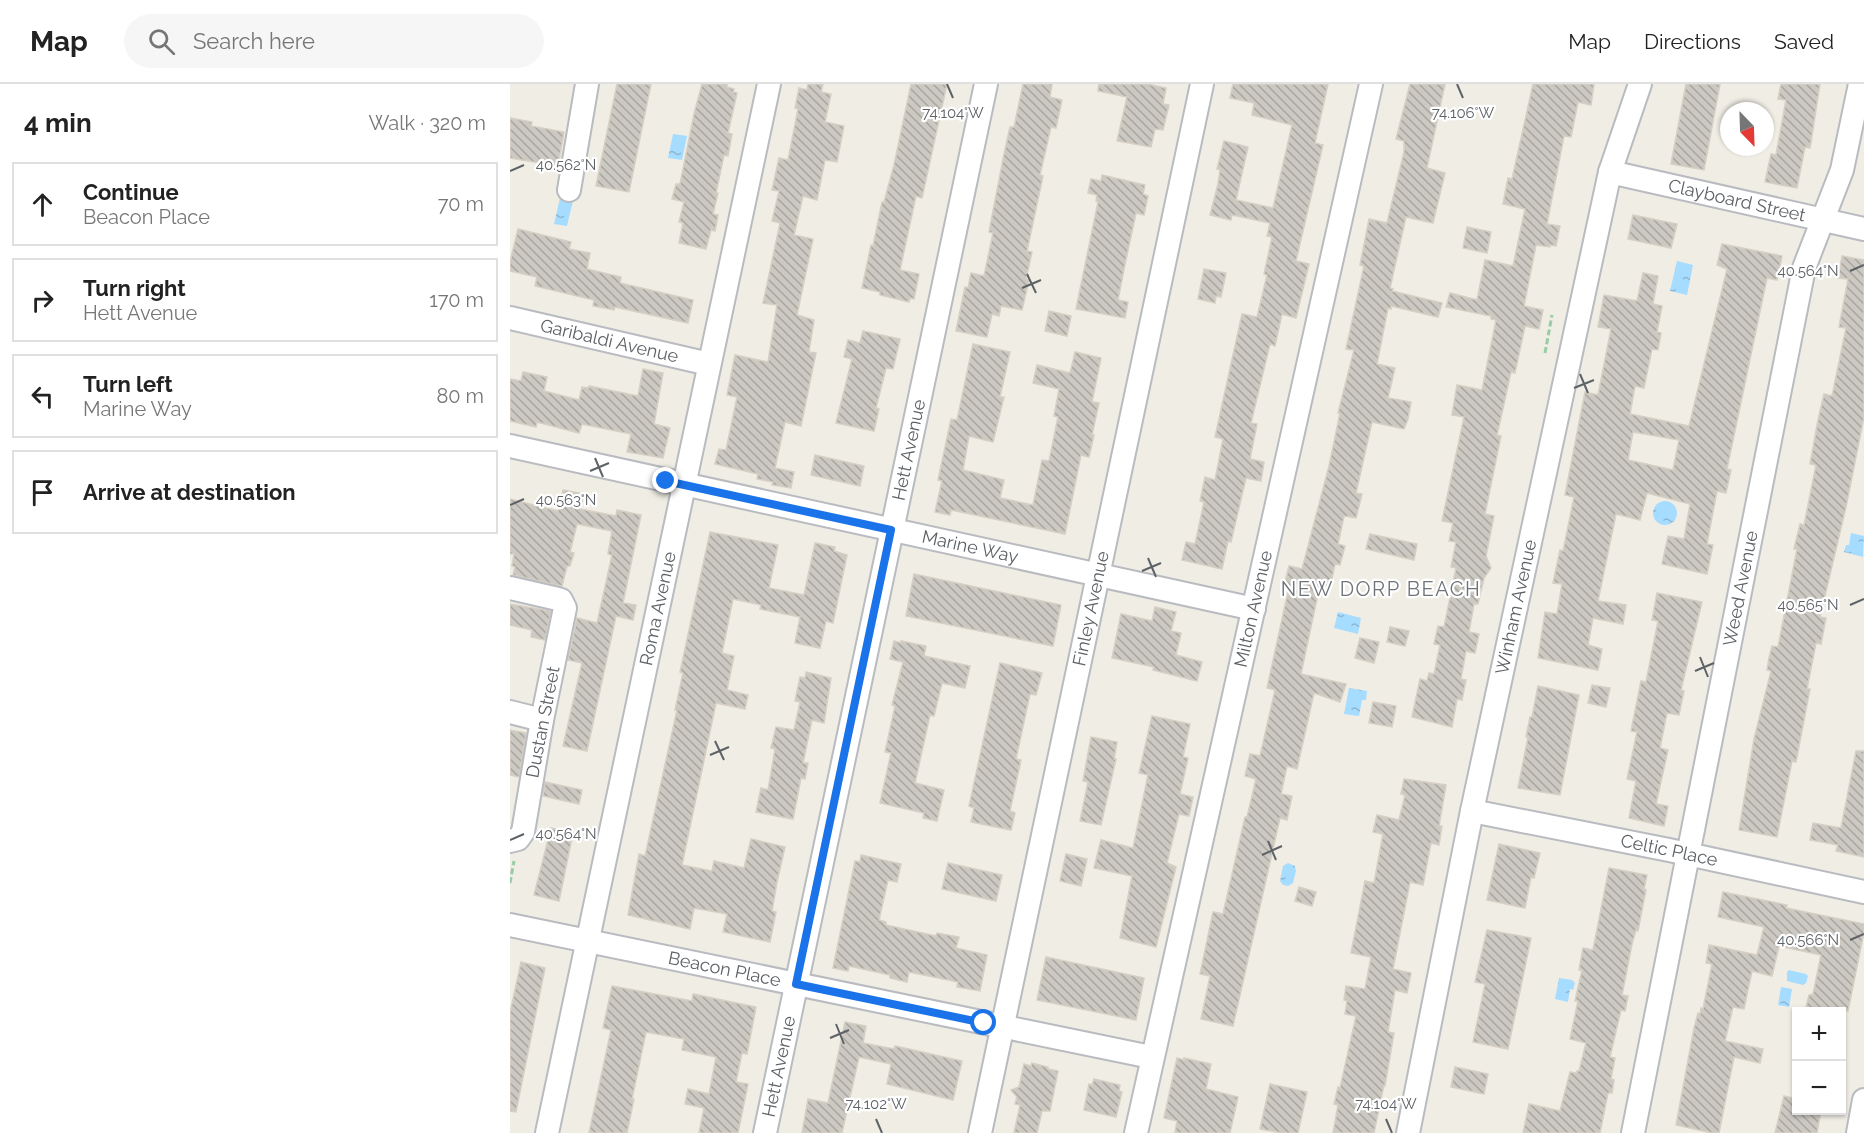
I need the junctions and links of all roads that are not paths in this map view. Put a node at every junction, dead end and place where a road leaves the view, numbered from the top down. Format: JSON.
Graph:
{"nodes":[{"id":1,"x":587,"y":84,"type":"edge"},
{"id":2,"x":769,"y":84,"type":"edge"},
{"id":3,"x":986,"y":84,"type":"edge"},
{"id":4,"x":1202,"y":84,"type":"edge"},
{"id":5,"x":1371,"y":84,"type":"edge"},
{"id":6,"x":1640,"y":84,"type":"edge"},
{"id":7,"x":1860,"y":84,"type":"edge"},
{"id":8,"x":1610,"y":172,"type":"junction"},
{"id":9,"x":569,"y":190,"type":"dead end"},
{"id":10,"x":1822,"y":220,"type":"junction"},
{"id":11,"x":1864,"y":229,"type":"edge"},
{"id":12,"x":510,"y":318,"type":"edge"},
{"id":13,"x":709,"y":364,"type":"junction"},
{"id":14,"x":510,"y":446,"type":"edge"},
{"id":15,"x":685,"y":486,"type":"junction"},
{"id":16,"x":891,"y":530,"type":"junction"},
{"id":17,"x":1098,"y":577,"type":"junction"},
{"id":18,"x":510,"y":588,"type":"edge"},
{"id":19,"x":1254,"y":609,"type":"junction"},
{"id":20,"x":510,"y":712,"type":"edge"},
{"id":21,"x":542,"y":720,"type":"junction"},
{"id":22,"x":1472,"y":811,"type":"junction"},
{"id":23,"x":514,"y":847,"type":"edge"},
{"id":24,"x":1688,"y":854,"type":"junction"},
{"id":25,"x":1864,"y":892,"type":"edge"},
{"id":26,"x":510,"y":925,"type":"edge"},
{"id":27,"x":588,"y":941,"type":"junction"},
{"id":28,"x":796,"y":984,"type":"junction"},
{"id":29,"x":1003,"y":1026,"type":"junction"},
{"id":30,"x":1151,"y":1057,"type":"junction"},
{"id":31,"x":1864,"y":1100,"type":"edge"},
{"id":32,"x":547,"y":1133,"type":"edge"},
{"id":33,"x":765,"y":1133,"type":"edge"},
{"id":34,"x":980,"y":1133,"type":"edge"},
{"id":35,"x":1136,"y":1133,"type":"edge"},
{"id":36,"x":1408,"y":1133,"type":"edge"},
{"id":37,"x":1633,"y":1133,"type":"edge"},
{"id":38,"x":1858,"y":1133,"type":"edge"}],
"edges":[{"from":1,"to":9,"type":"street"},
{"from":2,"to":13,"type":"street","name":"Roma Avenue"},
{"from":3,"to":16,"type":"street","name":"Hett Avenue"},
{"from":4,"to":17,"type":"street","name":"Finley Avenue"},
{"from":5,"to":19,"type":"street","name":"Milton Avenue"},
{"from":6,"to":8,"type":"street","name":"Winham Avenue"},
{"from":7,"to":10,"type":"street","name":"Weed Avenue"},
{"from":8,"to":10,"type":"street","name":"Clayboard Street"},
{"from":8,"to":22,"type":"street","name":"Winham Avenue"},
{"from":10,"to":11,"type":"street","name":"Clayboard Street"},
{"from":10,"to":24,"type":"street","name":"Weed Avenue"},
{"from":12,"to":13,"type":"street","name":"Garibaldi Avenue"},
{"from":13,"to":15,"type":"street","name":"Roma Avenue"},
{"from":14,"to":15,"type":"street","name":"Marine Way"},
{"from":15,"to":16,"type":"street","name":"Marine Way"},
{"from":15,"to":27,"type":"street","name":"Roma Avenue"},
{"from":16,"to":17,"type":"street","name":"Marine Way"},
{"from":16,"to":28,"type":"street","name":"Hett Avenue"},
{"from":17,"to":19,"type":"street","name":"Marine Way"},
{"from":17,"to":29,"type":"street","name":"Finley Avenue"},
{"from":18,"to":21,"type":"street","name":"Dustan Street"},
{"from":19,"to":30,"type":"street","name":"Milton Avenue"},
{"from":20,"to":21,"type":"street"},
{"from":21,"to":23,"type":"street","name":"Dustan Street"},
{"from":22,"to":24,"type":"street","name":"Celtic Place"},
{"from":22,"to":36,"type":"street","name":"Winham Avenue"},
{"from":24,"to":25,"type":"street","name":"Celtic Place"},
{"from":24,"to":37,"type":"street","name":"Weed Avenue"},
{"from":26,"to":27,"type":"street","name":"Beacon Place"},
{"from":27,"to":28,"type":"street","name":"Beacon Place"},
{"from":27,"to":32,"type":"street","name":"Roma Avenue"},
{"from":28,"to":29,"type":"street","name":"Beacon Place"},
{"from":28,"to":33,"type":"street","name":"Hett Avenue"},
{"from":29,"to":30,"type":"street","name":"Beacon Place"},
{"from":29,"to":34,"type":"street","name":"Finley Avenue"},
{"from":30,"to":35,"type":"street","name":"Milton Avenue"},
{"from":31,"to":38,"type":"street"}]}
